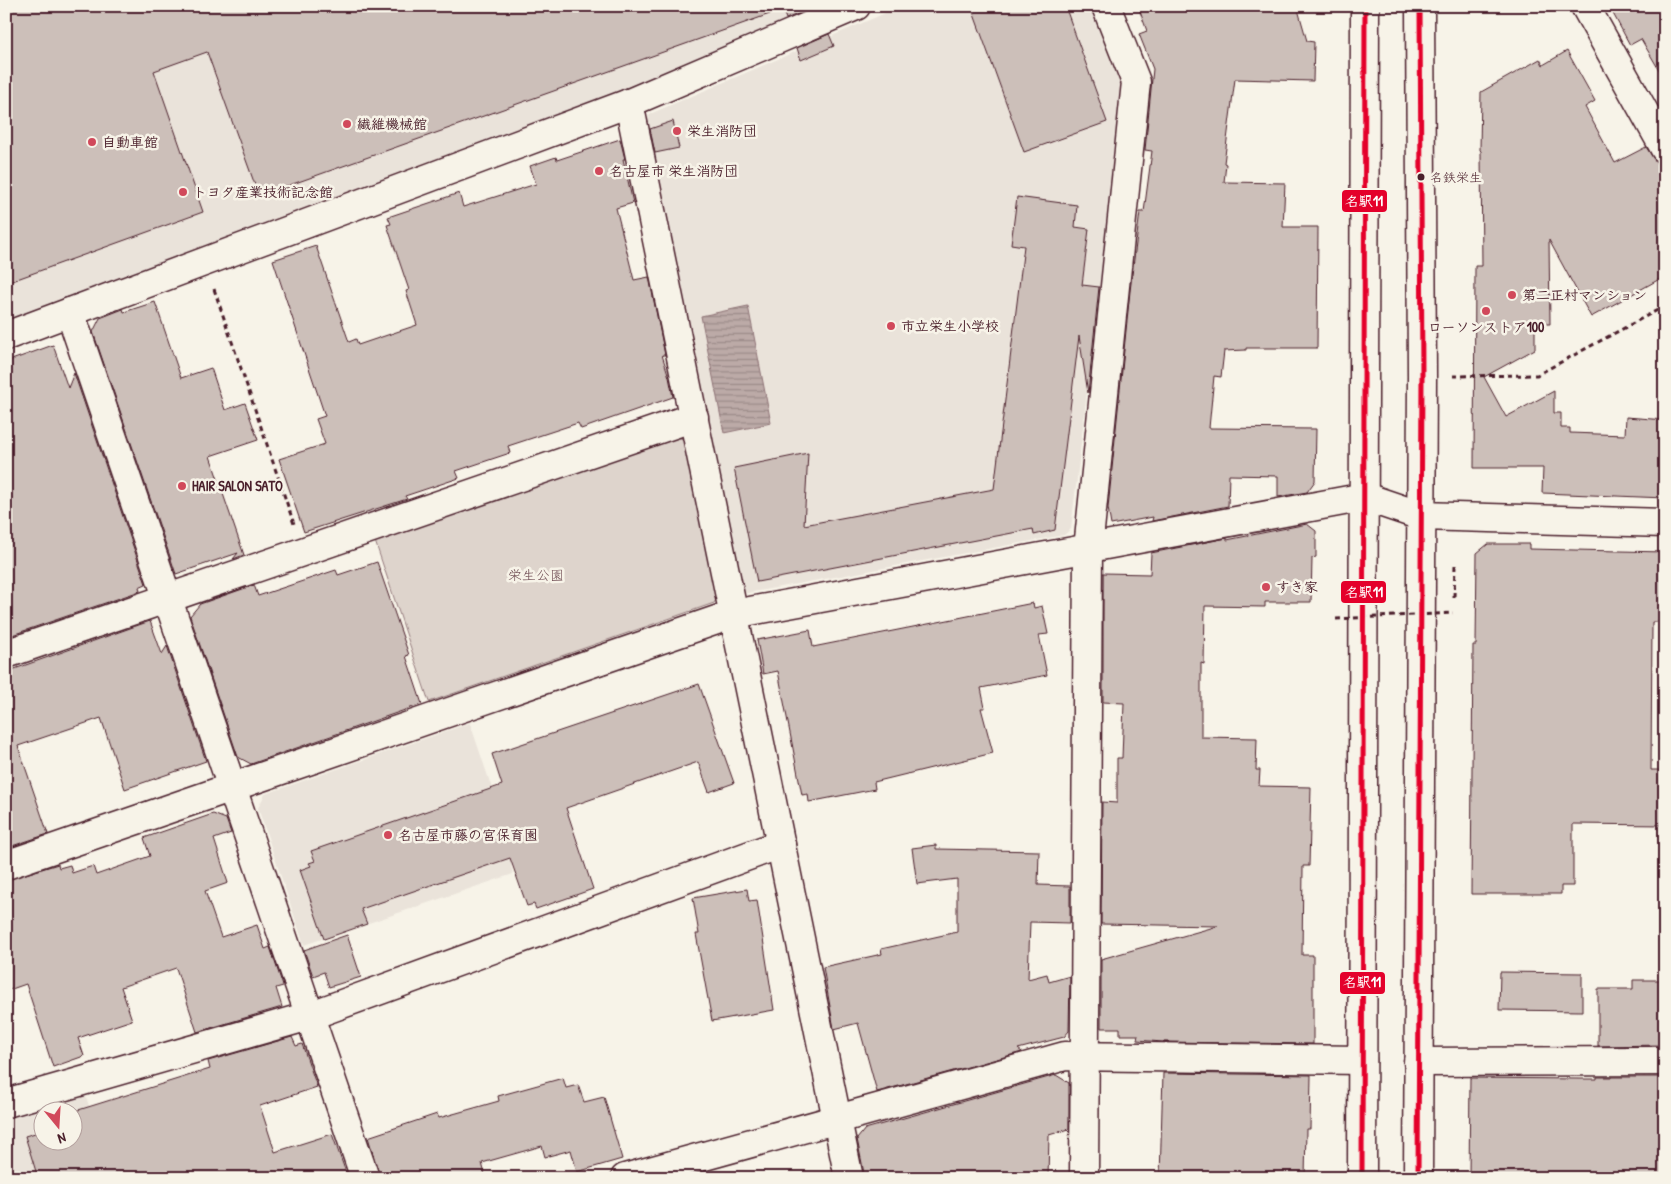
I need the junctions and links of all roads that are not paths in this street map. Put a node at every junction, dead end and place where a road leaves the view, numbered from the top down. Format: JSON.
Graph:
{"nodes":[{"id":1,"x":856,"y":6,"type":"edge"},
{"id":2,"x":1106,"y":6,"type":"edge"},
{"id":3,"x":1366,"y":6,"type":"edge"},
{"id":4,"x":1420,"y":6,"type":"edge"},
{"id":5,"x":1585,"y":6,"type":"edge"},
{"id":6,"x":629,"y":103,"type":"junction"},
{"id":7,"x":1665,"y":149,"type":"edge"},
{"id":8,"x":70,"y":312,"type":"junction"},
{"id":9,"x":6,"y":336,"type":"edge"},
{"id":10,"x":694,"y":417,"type":"junction"},
{"id":11,"x":1365,"y":497,"type":"junction"},
{"id":12,"x":1421,"y":516,"type":"junction"},
{"id":13,"x":1665,"y":522,"type":"edge"},
{"id":14,"x":1088,"y":549,"type":"junction"},
{"id":15,"x":167,"y":598,"type":"junction"},
{"id":16,"x":734,"y":614,"type":"junction"},
{"id":17,"x":8,"y":648,"type":"edge"},
{"id":18,"x":232,"y":788,"type":"junction"},
{"id":19,"x":781,"y":844,"type":"junction"},
{"id":20,"x":6,"y":865,"type":"edge"},
{"id":21,"x":309,"y":1016,"type":"junction"},
{"id":22,"x":1084,"y":1056,"type":"junction"},
{"id":23,"x":1362,"y":1060,"type":"junction"},
{"id":24,"x":1665,"y":1061,"type":"edge"},
{"id":25,"x":1418,"y":1062,"type":"junction"},
{"id":26,"x":6,"y":1103,"type":"edge"},
{"id":27,"x":837,"y":1119,"type":"junction"},
{"id":28,"x":365,"y":1178,"type":"edge"},
{"id":29,"x":625,"y":1178,"type":"edge"},
{"id":30,"x":849,"y":1178,"type":"edge"},
{"id":31,"x":1084,"y":1178,"type":"edge"},
{"id":32,"x":1362,"y":1178,"type":"edge"},
{"id":33,"x":1418,"y":1178,"type":"edge"}],
"edges":[{"from":1,"to":6,"type":"street"},
{"from":2,"to":14,"type":"street"},
{"from":3,"to":11,"type":"street"},
{"from":4,"to":12,"type":"street"},
{"from":5,"to":7,"type":"street"},
{"from":6,"to":8,"type":"street"},
{"from":6,"to":10,"type":"street"},
{"from":8,"to":9,"type":"street"},
{"from":8,"to":15,"type":"street"},
{"from":10,"to":15,"type":"street"},
{"from":10,"to":16,"type":"street"},
{"from":11,"to":12,"type":"street"},
{"from":11,"to":14,"type":"street"},
{"from":11,"to":23,"type":"street"},
{"from":12,"to":13,"type":"street"},
{"from":12,"to":25,"type":"street"},
{"from":14,"to":16,"type":"street"},
{"from":14,"to":22,"type":"street"},
{"from":15,"to":17,"type":"street"},
{"from":15,"to":18,"type":"street"},
{"from":16,"to":18,"type":"street"},
{"from":16,"to":19,"type":"street"},
{"from":18,"to":20,"type":"street"},
{"from":18,"to":21,"type":"street"},
{"from":19,"to":21,"type":"street"},
{"from":19,"to":27,"type":"street"},
{"from":21,"to":26,"type":"street"},
{"from":21,"to":28,"type":"street"},
{"from":22,"to":23,"type":"street"},
{"from":22,"to":27,"type":"street"},
{"from":22,"to":31,"type":"street"},
{"from":23,"to":32,"type":"street"},
{"from":24,"to":25,"type":"street"},
{"from":25,"to":33,"type":"street"},
{"from":27,"to":29,"type":"street"},
{"from":27,"to":30,"type":"street"}]}
